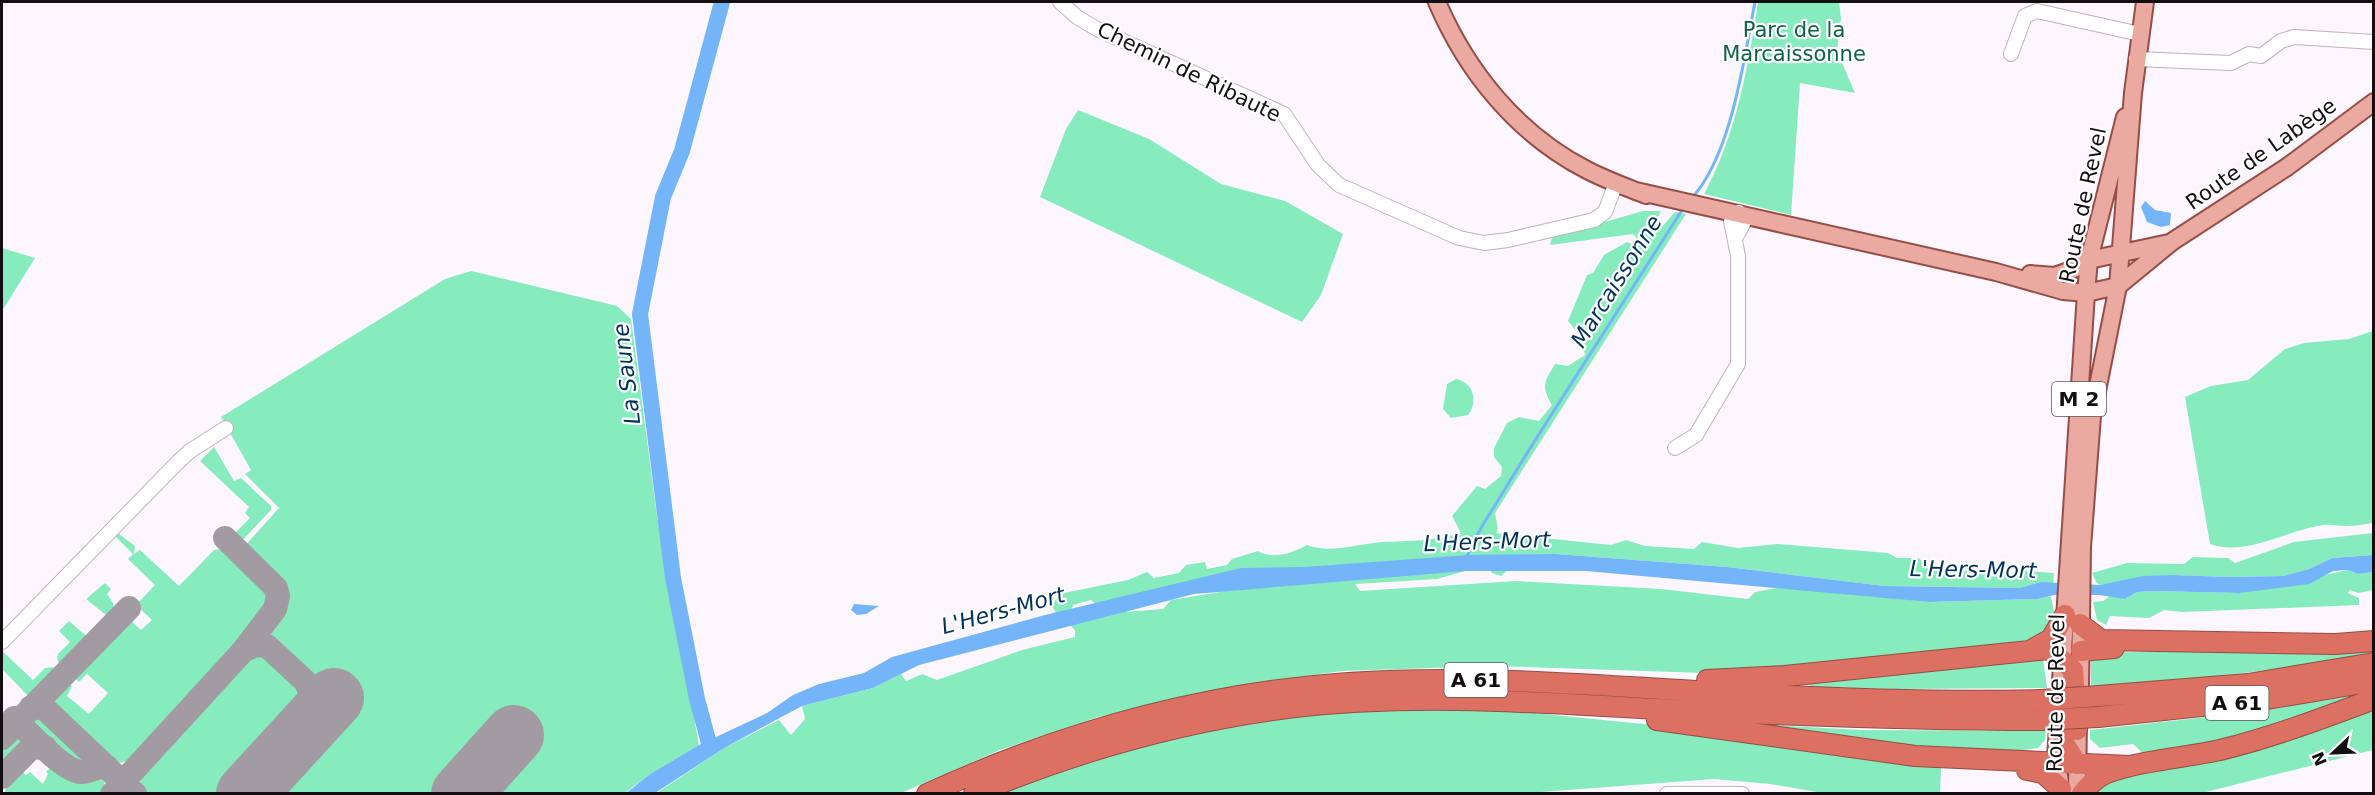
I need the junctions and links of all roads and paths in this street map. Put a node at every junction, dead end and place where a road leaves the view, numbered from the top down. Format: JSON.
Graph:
{"nodes":[{"id":1,"x":1060,"y":2,"type":"edge"},
{"id":2,"x":1437,"y":2,"type":"edge"},
{"id":3,"x":2145,"y":2,"type":"edge"},
{"id":4,"x":2140,"y":34,"type":"junction"},
{"id":5,"x":2373,"y":42,"type":"edge"},
{"id":6,"x":2011,"y":54,"type":"dead end"},
{"id":7,"x":2136,"y":59,"type":"junction"},
{"id":8,"x":2133,"y":93,"type":"junction"},
{"id":9,"x":2373,"y":102,"type":"edge"},
{"id":10,"x":1616,"y":183,"type":"junction"},
{"id":11,"x":1738,"y":217,"type":"junction"},
{"id":12,"x":2173,"y":241,"type":"junction"},
{"id":13,"x":2120,"y":252,"type":"junction"},
{"id":14,"x":2089,"y":260,"type":"junction"},
{"id":15,"x":1996,"y":272,"type":"junction"},
{"id":16,"x":2118,"y":286,"type":"junction"},
{"id":17,"x":2086,"y":293,"type":"junction"},
{"id":18,"x":226,"y":428,"type":"dead end"},
{"id":19,"x":1675,"y":448,"type":"dead end"},
{"id":20,"x":2075,"y":565,"type":"junction"},
{"id":21,"x":2075,"y":618,"type":"junction"},
{"id":22,"x":2188,"y":641,"type":"junction"},
{"id":23,"x":2373,"y":641,"type":"edge"},
{"id":24,"x":2,"y":642,"type":"edge"},
{"id":25,"x":2032,"y":649,"type":"junction"},
{"id":26,"x":2072,"y":655,"type":"junction"},
{"id":27,"x":2373,"y":663,"type":"edge"},
{"id":28,"x":2061,"y":680,"type":"joint"},
{"id":29,"x":2373,"y":681,"type":"edge"},
{"id":30,"x":1552,"y":683,"type":"junction"},
{"id":31,"x":2373,"y":699,"type":"edge"},
{"id":32,"x":1610,"y":706,"type":"junction"},
{"id":33,"x":2077,"y":730,"type":"joint"},
{"id":34,"x":1947,"y":759,"type":"junction"},
{"id":35,"x":2067,"y":764,"type":"junction"},
{"id":36,"x":2129,"y":766,"type":"junction"},
{"id":37,"x":2067,"y":792,"type":"edge"},
{"id":38,"x":927,"y":794,"type":"edge"},
{"id":39,"x":974,"y":794,"type":"edge"},
{"id":40,"x":1667,"y":794,"type":"edge"},
{"id":41,"x":1742,"y":794,"type":"edge"},
{"id":42,"x":2082,"y":794,"type":"edge"}],
"edges":[{"from":1,"to":10,"type":"street","name":"Chemin de Ribaute"},
{"from":2,"to":10,"type":"main road"},
{"from":3,"to":4,"type":"main road","name":"Route de Revel"},
{"from":4,"to":6,"type":"street"},
{"from":4,"to":7,"type":"main road","name":"Route de Revel"},
{"from":5,"to":7,"type":"street"},
{"from":7,"to":8,"type":"main road","name":"Route de Revel"},
{"from":8,"to":13,"type":"main road","name":"Route de Revel"},
{"from":8,"to":14,"type":"main road","name":"Route de Revel"},
{"from":9,"to":12,"type":"main road","name":"Route de Labège"},
{"from":10,"to":11,"type":"main road"},
{"from":11,"to":15,"type":"main road"},
{"from":11,"to":19,"type":"street"},
{"from":12,"to":13,"type":"main road","name":"Route de Labège"},
{"from":12,"to":16,"type":"main road","name":"Route de Labège"},
{"from":13,"to":14,"type":"main road","name":"Route de Labège"},
{"from":13,"to":16,"type":"main road","name":"Route de Revel"},
{"from":14,"to":15,"type":"main road","name":"Route de Labège"},
{"from":14,"to":17,"type":"main road","name":"Route de Revel"},
{"from":15,"to":17,"type":"main road"},
{"from":16,"to":17,"type":"main road"},
{"from":16,"to":20,"type":"main road","name":"Route de Revel","number":"M 2"},
{"from":17,"to":20,"type":"main road","name":"Route de Revel","number":"M 2"},
{"from":18,"to":24,"type":"street"},
{"from":20,"to":21,"type":"main road","name":"Route de Revel","number":"M 2"},
{"from":21,"to":22,"type":"highway"},
{"from":21,"to":25,"type":"highway"},
{"from":21,"to":26,"type":"main road","name":"Route de Revel","number":"M 2"},
{"from":22,"to":23,"type":"highway"},
{"from":22,"to":26,"type":"highway"},
{"from":25,"to":26,"type":"highway"},
{"from":25,"to":30,"type":"highway"},
{"from":26,"to":28,"type":"main road","name":"Route de Revel","number":"M 2"},
{"from":26,"to":33,"type":"highway","number":"M 2"},
{"from":27,"to":30,"type":"highway","number":"A 61","bridge":true},
{"from":28,"to":35,"type":"highway","number":"M 2"},
{"from":29,"to":32,"type":"highway","number":"A 61","bridge":true},
{"from":30,"to":38,"type":"highway","number":"A 61"},
{"from":31,"to":36,"type":"highway"},
{"from":32,"to":34,"type":"highway"},
{"from":32,"to":39,"type":"highway","number":"A 61"},
{"from":33,"to":35,"type":"main road","name":"Route de Revel","number":"M 2"},
{"from":34,"to":35,"type":"highway"},
{"from":34,"to":37,"type":"highway"},
{"from":35,"to":36,"type":"highway"},
{"from":35,"to":37,"type":"main road","name":"Route de Revel","number":"M 2"},
{"from":36,"to":42,"type":"highway"},
{"from":40,"to":41,"type":"street"}]}
